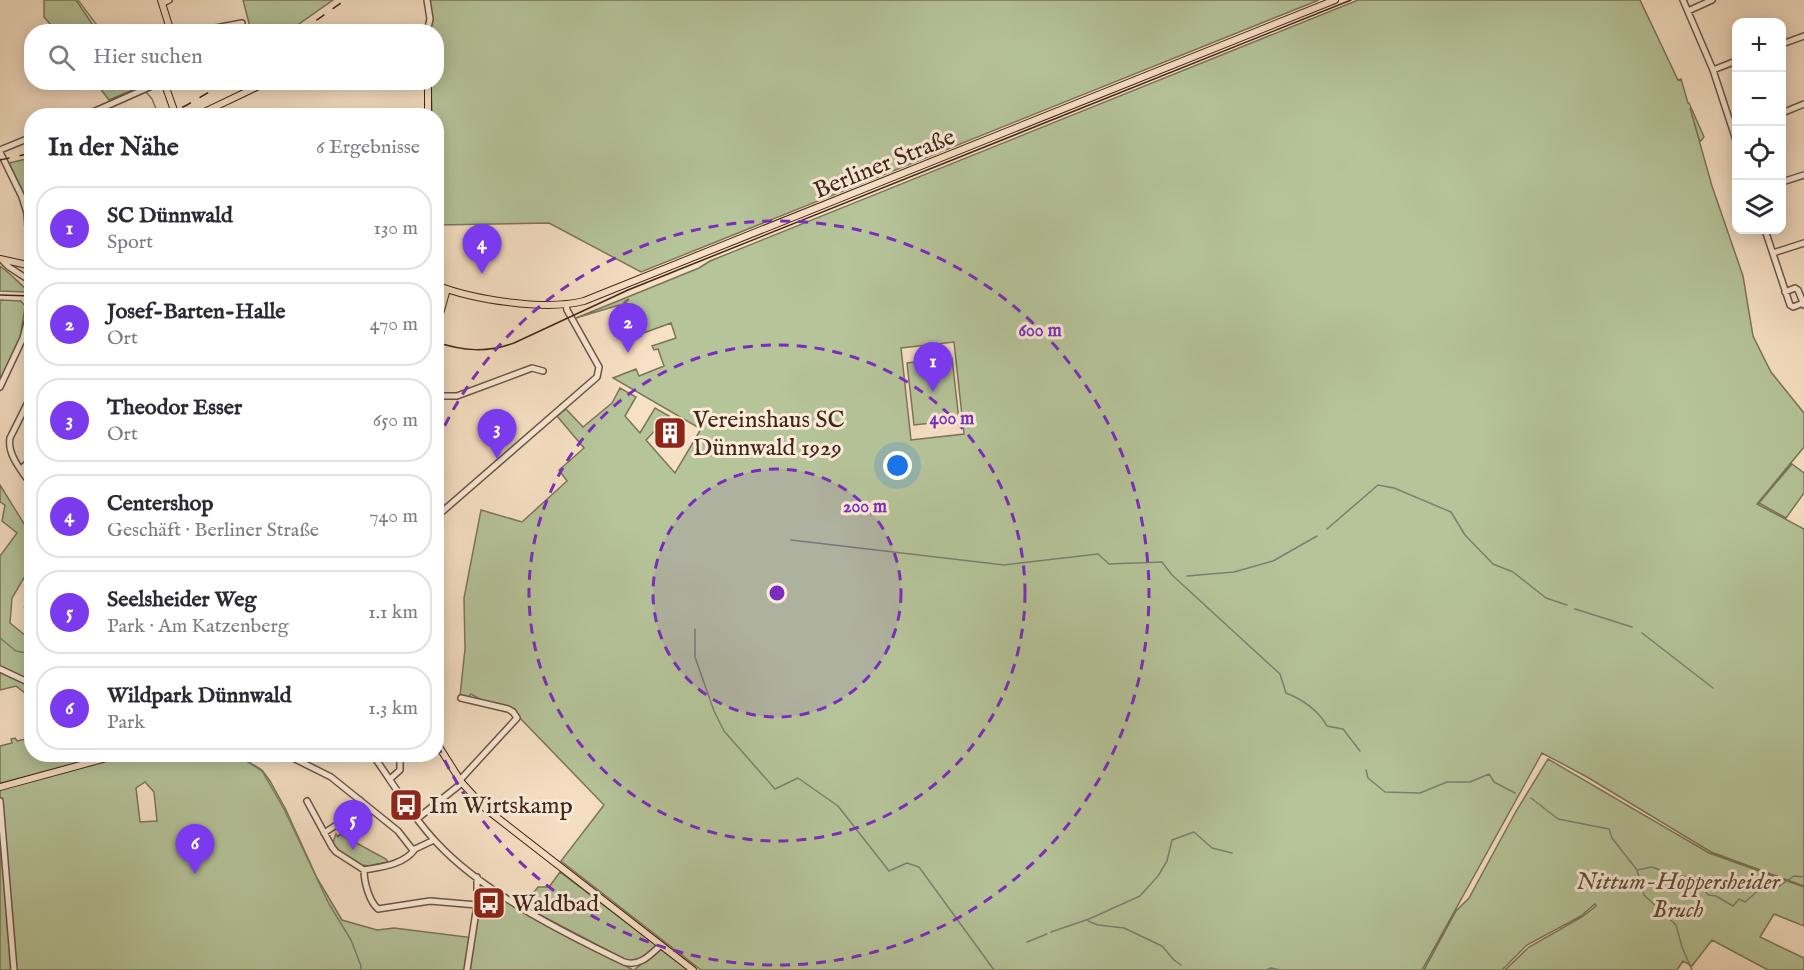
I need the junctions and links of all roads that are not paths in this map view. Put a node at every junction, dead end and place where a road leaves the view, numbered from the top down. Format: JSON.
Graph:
{"nodes":[{"id":1,"x":427,"y":0,"type":"edge"},
{"id":2,"x":1335,"y":0,"type":"edge"},
{"id":3,"x":1683,"y":0,"type":"edge"},
{"id":4,"x":1712,"y":0,"type":"edge"},
{"id":5,"x":164,"y":1,"type":"edge"},
{"id":6,"x":1688,"y":11,"type":"junction"},
{"id":7,"x":169,"y":24,"type":"edge"},
{"id":8,"x":429,"y":24,"type":"edge"},
{"id":9,"x":1804,"y":36,"type":"edge"},
{"id":10,"x":1786,"y":43,"type":"edge"},
{"id":11,"x":1732,"y":63,"type":"edge"},
{"id":12,"x":1713,"y":70,"type":"junction"},
{"id":13,"x":143,"y":90,"type":"edge"},
{"id":14,"x":167,"y":90,"type":"edge"},
{"id":15,"x":250,"y":90,"type":"edge"},
{"id":16,"x":428,"y":90,"type":"edge"},
{"id":17,"x":1804,"y":104,"type":"edge"},
{"id":18,"x":102,"y":108,"type":"edge"},
{"id":19,"x":173,"y":108,"type":"edge"},
{"id":20,"x":213,"y":108,"type":"edge"},
{"id":21,"x":428,"y":108,"type":"edge"},
{"id":22,"x":1786,"y":111,"type":"edge"},
{"id":23,"x":1733,"y":126,"type":"edge"},
{"id":24,"x":24,"y":140,"type":"edge"},
{"id":25,"x":0,"y":151,"type":"edge"},
{"id":26,"x":1804,"y":174,"type":"edge"},
{"id":27,"x":1786,"y":181,"type":"edge"},
{"id":28,"x":24,"y":206,"type":"edge"},
{"id":29,"x":1767,"y":234,"type":"edge"},
{"id":30,"x":1804,"y":243,"type":"edge"},
{"id":31,"x":1773,"y":253,"type":"junction"},
{"id":32,"x":1,"y":260,"type":"edge"},
{"id":33,"x":24,"y":265,"type":"edge"},
{"id":34,"x":24,"y":277,"type":"edge"},
{"id":35,"x":444,"y":288,"type":"edge"},
{"id":36,"x":447,"y":289,"type":"junction"},
{"id":37,"x":1785,"y":292,"type":"junction"},
{"id":38,"x":444,"y":300,"type":"edge"},
{"id":39,"x":566,"y":304,"type":"junction"},
{"id":40,"x":1804,"y":304,"type":"edge"},
{"id":41,"x":24,"y":334,"type":"edge"},
{"id":42,"x":543,"y":371,"type":"dead end"},
{"id":43,"x":0,"y":387,"type":"edge"},
{"id":44,"x":444,"y":396,"type":"edge"},
{"id":45,"x":24,"y":411,"type":"edge"},
{"id":46,"x":24,"y":466,"type":"edge"},
{"id":47,"x":21,"y":469,"type":"junction"},
{"id":48,"x":24,"y":474,"type":"edge"},
{"id":49,"x":444,"y":510,"type":"edge"},
{"id":50,"x":0,"y":669,"type":"edge"},
{"id":51,"x":24,"y":680,"type":"edge"},
{"id":52,"x":461,"y":698,"type":"dead end"},
{"id":53,"x":444,"y":755,"type":"edge"},
{"id":54,"x":92,"y":762,"type":"edge"},
{"id":55,"x":301,"y":762,"type":"edge"},
{"id":56,"x":378,"y":762,"type":"edge"},
{"id":57,"x":400,"y":762,"type":"edge"},
{"id":58,"x":390,"y":779,"type":"junction"},
{"id":59,"x":461,"y":782,"type":"junction"},
{"id":60,"x":0,"y":787,"type":"edge"},
{"id":61,"x":360,"y":800,"type":"junction"},
{"id":62,"x":0,"y":801,"type":"edge"},
{"id":63,"x":307,"y":801,"type":"dead end"},
{"id":64,"x":418,"y":818,"type":"junction"},
{"id":65,"x":324,"y":833,"type":"junction"},
{"id":66,"x":434,"y":840,"type":"junction"},
{"id":67,"x":415,"y":849,"type":"junction"},
{"id":68,"x":364,"y":870,"type":"junction"},
{"id":69,"x":477,"y":877,"type":"junction"},
{"id":70,"x":477,"y":905,"type":"junction"},
{"id":71,"x":661,"y":945,"type":"junction"},
{"id":72,"x":14,"y":970,"type":"edge"},
{"id":73,"x":467,"y":970,"type":"edge"},
{"id":74,"x":693,"y":970,"type":"edge"}],
"edges":[{"from":1,"to":8,"type":"street"},
{"from":2,"to":39,"type":"main road","name":"Berliner Straße"},
{"from":3,"to":6,"type":"street"},
{"from":4,"to":6,"type":"street"},
{"from":5,"to":7,"type":"main road"},
{"from":6,"to":12,"type":"street"},
{"from":9,"to":10,"type":"street"},
{"from":11,"to":12,"type":"street"},
{"from":12,"to":23,"type":"street"},
{"from":13,"to":18,"type":"street"},
{"from":14,"to":19,"type":"main road"},
{"from":15,"to":20,"type":"main road"},
{"from":16,"to":21,"type":"main road"},
{"from":17,"to":22,"type":"street"},
{"from":24,"to":25,"type":"street"},
{"from":25,"to":28,"type":"street"},
{"from":26,"to":27,"type":"street"},
{"from":29,"to":31,"type":"street"},
{"from":30,"to":31,"type":"street"},
{"from":31,"to":37,"type":"street"},
{"from":32,"to":33,"type":"main road"},
{"from":32,"to":34,"type":"street"},
{"from":35,"to":36,"type":"main road","name":"Berliner Straße"},
{"from":36,"to":38,"type":"main road"},
{"from":36,"to":39,"type":"main road","name":"Berliner Straße"},
{"from":37,"to":40,"type":"street"},
{"from":37,"to":40,"type":"street"},
{"from":39,"to":49,"type":"street"},
{"from":41,"to":43,"type":"street"},
{"from":42,"to":44,"type":"street"},
{"from":45,"to":47,"type":"street"},
{"from":46,"to":47,"type":"street"},
{"from":47,"to":48,"type":"street"},
{"from":50,"to":51,"type":"street"},
{"from":52,"to":59,"type":"street"},
{"from":53,"to":59,"type":"main road"},
{"from":54,"to":60,"type":"main road"},
{"from":55,"to":61,"type":"street"},
{"from":56,"to":58,"type":"street"},
{"from":57,"to":58,"type":"street"},
{"from":58,"to":64,"type":"street"},
{"from":59,"to":64,"type":"street"},
{"from":59,"to":71,"type":"main road"},
{"from":61,"to":65,"type":"street"},
{"from":61,"to":67,"type":"street"},
{"from":62,"to":72,"type":"street"},
{"from":63,"to":65,"type":"street"},
{"from":64,"to":66,"type":"street"},
{"from":65,"to":68,"type":"street"},
{"from":66,"to":67,"type":"street"},
{"from":66,"to":69,"type":"street"},
{"from":67,"to":68,"type":"street"},
{"from":68,"to":70,"type":"street"},
{"from":69,"to":70,"type":"street"},
{"from":69,"to":71,"type":"street"},
{"from":70,"to":73,"type":"street"},
{"from":71,"to":74,"type":"main road"}]}
